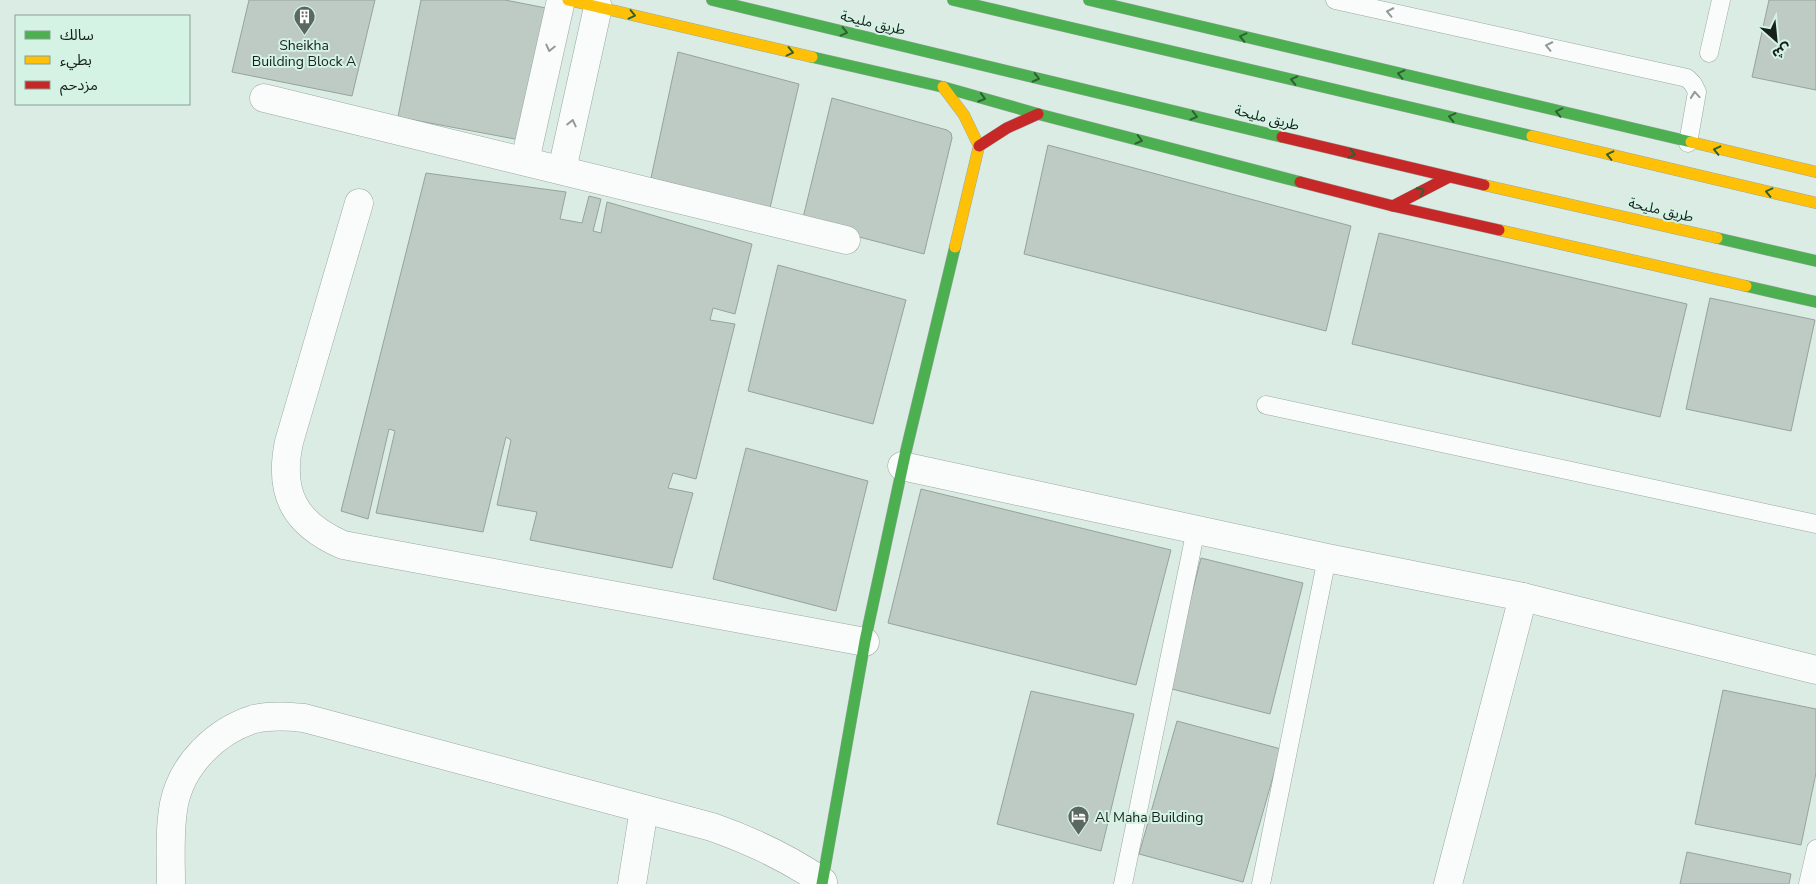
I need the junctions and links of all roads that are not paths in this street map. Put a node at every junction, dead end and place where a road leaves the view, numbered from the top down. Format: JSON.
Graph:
{"nodes":[{"id":1,"x":561,"y":0,"type":"edge"},
{"id":2,"x":568,"y":0,"type":"edge"},
{"id":3,"x":712,"y":0,"type":"edge"},
{"id":4,"x":953,"y":0,"type":"edge"},
{"id":5,"x":1089,"y":0,"type":"edge"},
{"id":6,"x":1335,"y":0,"type":"edge"},
{"id":7,"x":1721,"y":0,"type":"edge"},
{"id":8,"x":598,"y":7,"type":"junction"},
{"id":9,"x":1709,"y":53,"type":"dead end"},
{"id":10,"x":943,"y":87,"type":"junction"},
{"id":11,"x":264,"y":98,"type":"dead end"},
{"id":12,"x":1038,"y":114,"type":"junction"},
{"id":13,"x":1688,"y":143,"type":"junction"},
{"id":14,"x":979,"y":146,"type":"junction"},
{"id":15,"x":525,"y":161,"type":"junction"},
{"id":16,"x":562,"y":170,"type":"junction"},
{"id":17,"x":1816,"y":172,"type":"edge"},
{"id":18,"x":1449,"y":177,"type":"junction"},
{"id":19,"x":359,"y":203,"type":"dead end"},
{"id":20,"x":1816,"y":203,"type":"edge"},
{"id":21,"x":1393,"y":206,"type":"junction"},
{"id":22,"x":846,"y":240,"type":"dead end"},
{"id":23,"x":1815,"y":261,"type":"edge"},
{"id":24,"x":1816,"y":302,"type":"edge"},
{"id":25,"x":1266,"y":405,"type":"dead end"},
{"id":26,"x":902,"y":466,"type":"junction"},
{"id":27,"x":1816,"y":524,"type":"edge"},
{"id":28,"x":1196,"y":529,"type":"junction"},
{"id":29,"x":1327,"y":558,"type":"junction"},
{"id":30,"x":1523,"y":597,"type":"junction"},
{"id":31,"x":865,"y":642,"type":"junction"},
{"id":32,"x":1816,"y":670,"type":"edge"},
{"id":33,"x":644,"y":808,"type":"junction"},
{"id":34,"x":1816,"y":849,"type":"edge"},
{"id":35,"x":826,"y":883,"type":"edge"},
{"id":36,"x":171,"y":884,"type":"edge"},
{"id":37,"x":632,"y":884,"type":"edge"},
{"id":38,"x":1123,"y":884,"type":"edge"},
{"id":39,"x":1261,"y":884,"type":"edge"},
{"id":40,"x":1448,"y":884,"type":"edge"},
{"id":41,"x":1808,"y":884,"type":"edge"}],
"edges":[{"from":1,"to":15,"type":"street","one_way":true},
{"from":2,"to":8,"type":"street"},
{"from":3,"to":18,"type":"street","name":"طريق مليحة","one_way":true},
{"from":20,"to":4,"type":"street","one_way":true},
{"from":13,"to":5,"type":"street","one_way":true},
{"from":13,"to":6,"type":"lane","one_way":true},
{"from":7,"to":9,"type":"lane"},
{"from":8,"to":10,"type":"street","one_way":true},
{"from":16,"to":8,"type":"street","one_way":true},
{"from":10,"to":12,"type":"street","one_way":true},
{"from":10,"to":14,"type":"street"},
{"from":11,"to":15,"type":"street"},
{"from":12,"to":14,"type":"street"},
{"from":12,"to":21,"type":"street","one_way":true},
{"from":17,"to":13,"type":"street","one_way":true},
{"from":14,"to":26,"type":"street"},
{"from":15,"to":16,"type":"street"},
{"from":16,"to":22,"type":"street"},
{"from":21,"to":18,"type":"street","one_way":true},
{"from":18,"to":23,"type":"street","name":"طريق مليحة"},
{"from":19,"to":31,"type":"street"},
{"from":21,"to":24,"type":"street"},
{"from":25,"to":27,"type":"lane"},
{"from":26,"to":28,"type":"street"},
{"from":26,"to":31,"type":"street"},
{"from":28,"to":29,"type":"street"},
{"from":28,"to":38,"type":"lane"},
{"from":29,"to":30,"type":"street"},
{"from":29,"to":39,"type":"lane"},
{"from":30,"to":32,"type":"street"},
{"from":30,"to":40,"type":"street"},
{"from":31,"to":35,"type":"street"},
{"from":33,"to":35,"type":"street"},
{"from":33,"to":36,"type":"street"},
{"from":33,"to":37,"type":"street"},
{"from":34,"to":41,"type":"lane"}]}
